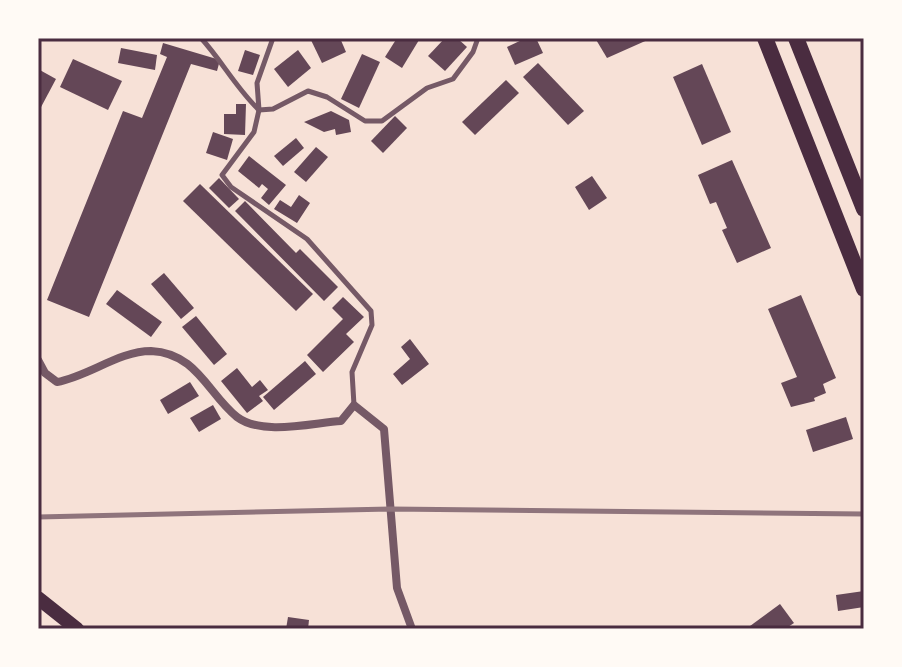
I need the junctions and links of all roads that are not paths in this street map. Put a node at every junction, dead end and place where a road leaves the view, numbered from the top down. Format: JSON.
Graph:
{"nodes":[{"id":1,"x":201,"y":38,"type":"edge"},
{"id":2,"x":273,"y":38,"type":"edge"},
{"id":3,"x":478,"y":38,"type":"edge"},
{"id":4,"x":765,"y":38,"type":"edge"},
{"id":5,"x":796,"y":38,"type":"edge"},
{"id":6,"x":259,"y":110,"type":"junction"},
{"id":7,"x":864,"y":209,"type":"edge"},
{"id":8,"x":864,"y":289,"type":"edge"},
{"id":9,"x":38,"y":360,"type":"edge"},
{"id":10,"x":354,"y":405,"type":"junction"},
{"id":11,"x":38,"y":598,"type":"edge"},
{"id":12,"x":77,"y":629,"type":"edge"},
{"id":13,"x":412,"y":629,"type":"edge"}],
"edges":[{"from":1,"to":6,"type":"lane"},
{"from":2,"to":6,"type":"lane"},
{"from":3,"to":6,"type":"lane"},
{"from":4,"to":8,"type":"main road"},
{"from":5,"to":7,"type":"main road"},
{"from":6,"to":10,"type":"lane"},
{"from":9,"to":10,"type":"street"},
{"from":10,"to":13,"type":"street"},
{"from":11,"to":12,"type":"main road"}]}
